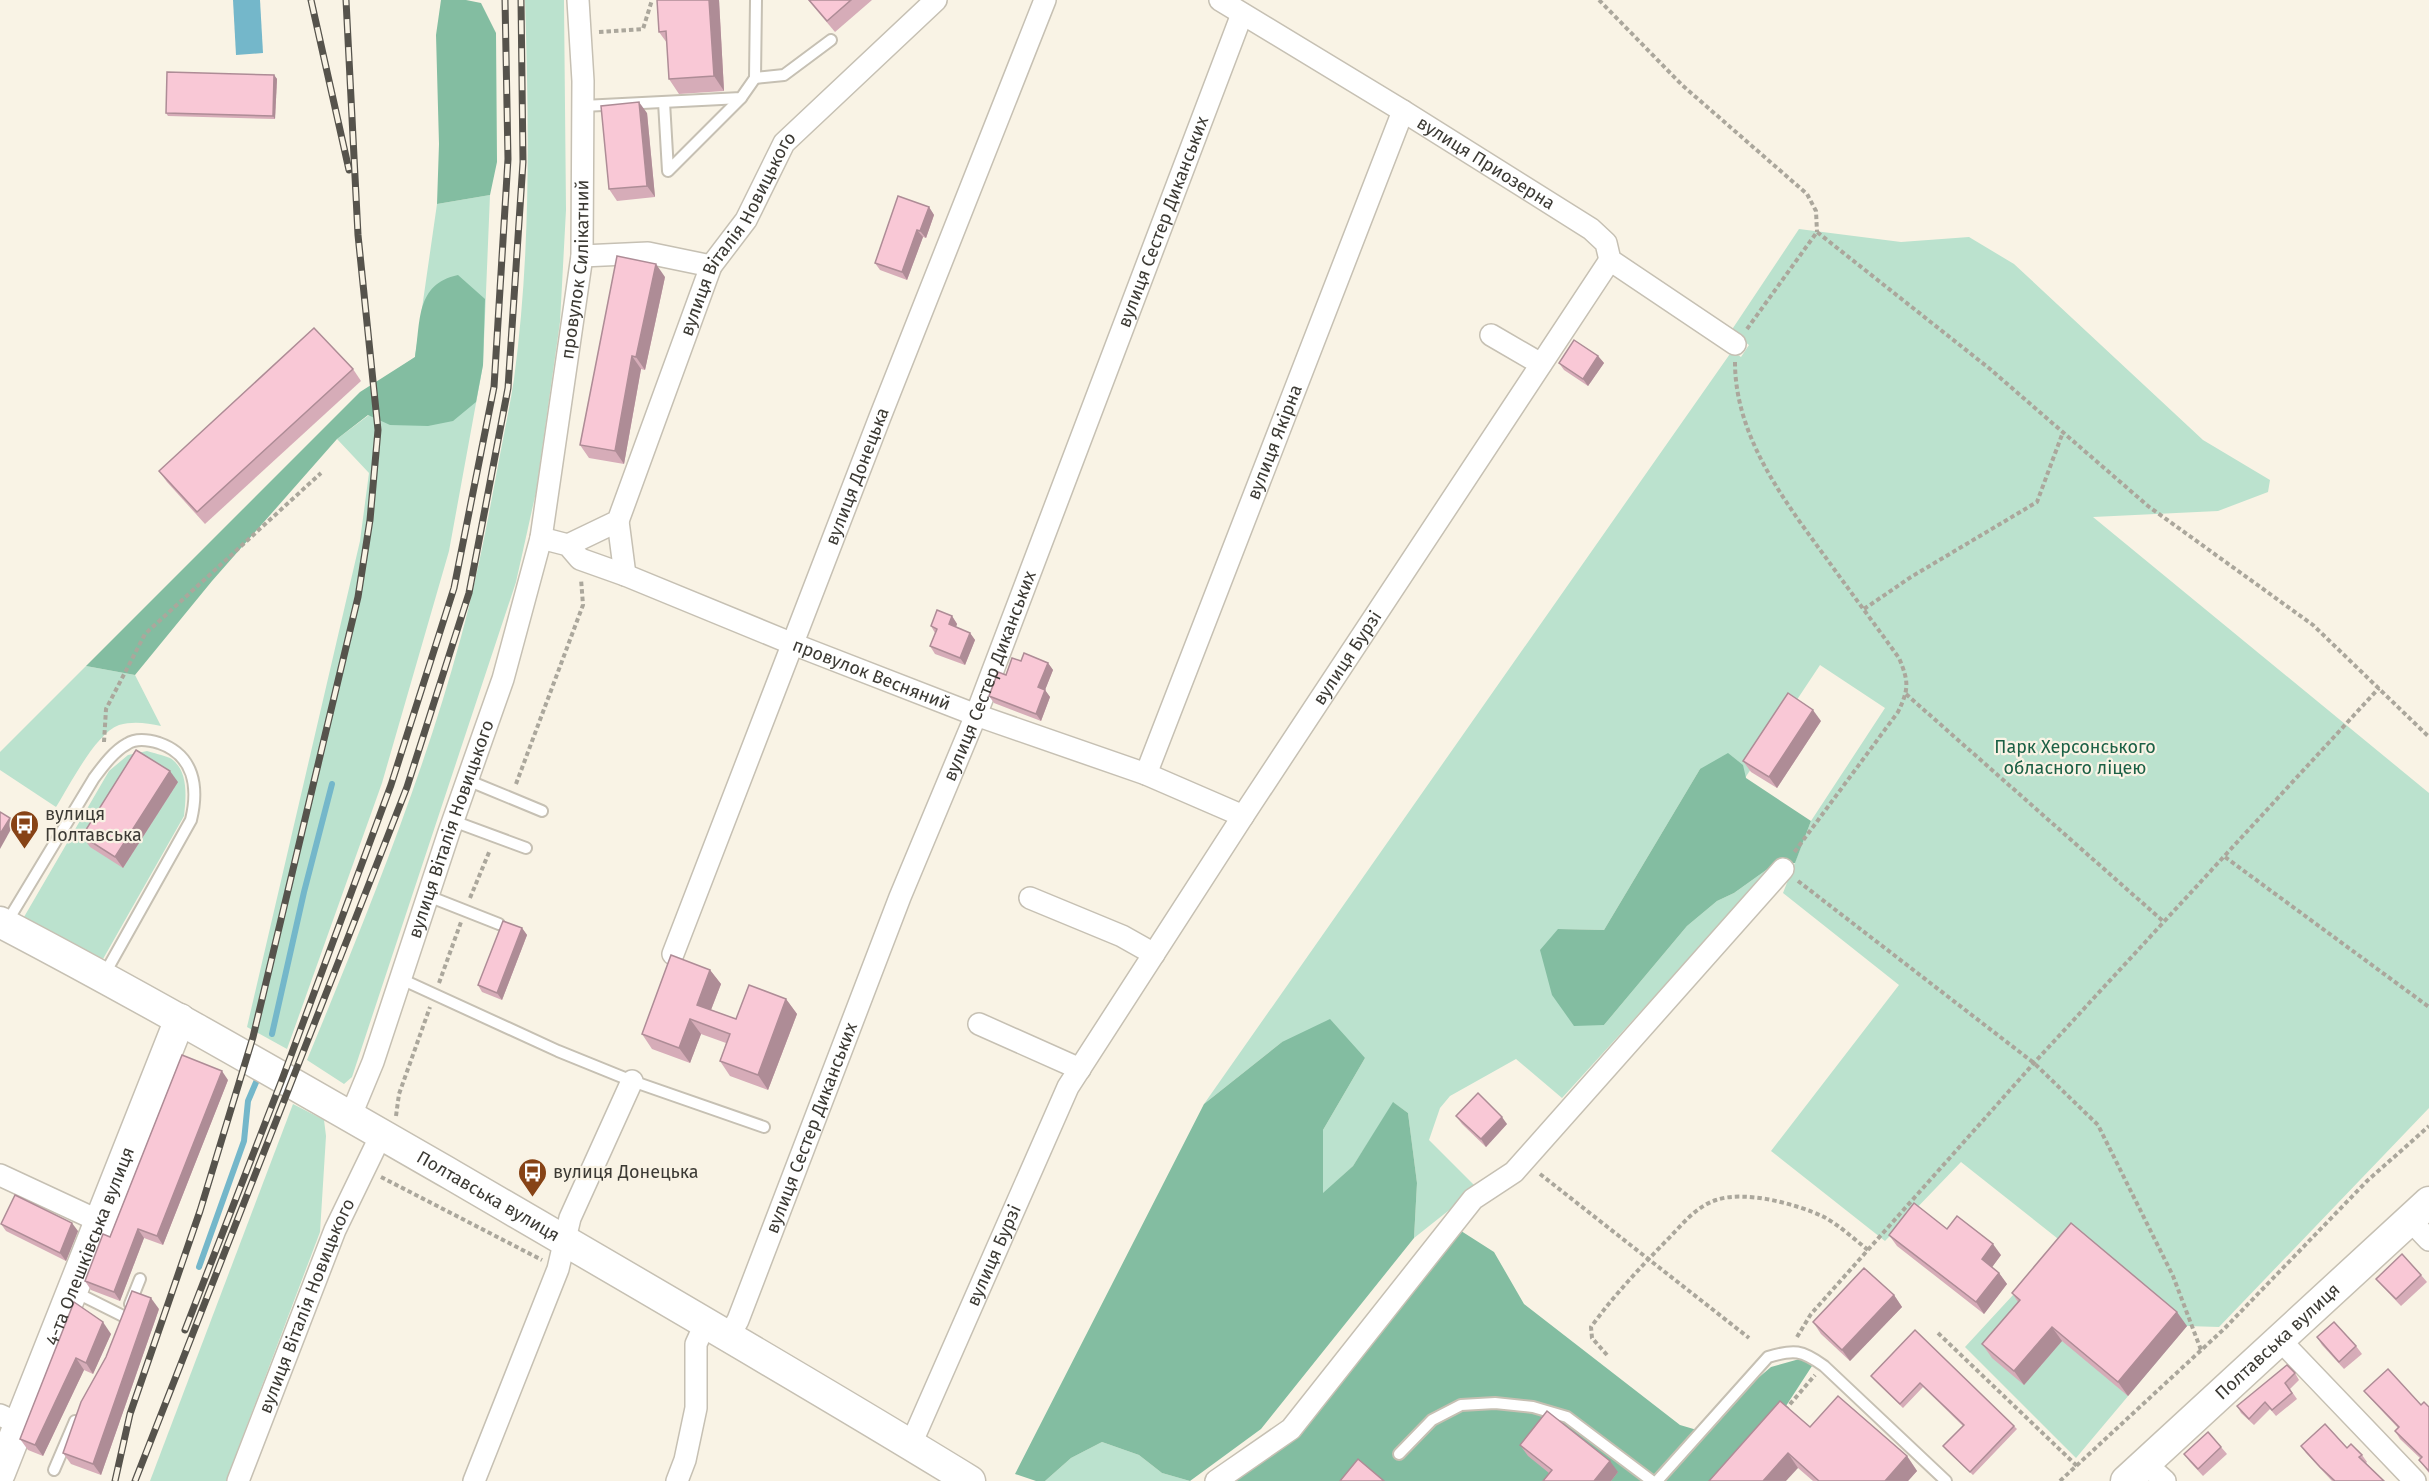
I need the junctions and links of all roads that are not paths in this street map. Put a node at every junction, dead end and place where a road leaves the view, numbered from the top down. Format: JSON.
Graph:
{"nodes":[{"id":1,"x":578,"y":0,"type":"edge"},
{"id":2,"x":756,"y":0,"type":"edge"},
{"id":3,"x":936,"y":0,"type":"edge"},
{"id":4,"x":1045,"y":0,"type":"edge"},
{"id":5,"x":1220,"y":0,"type":"edge"},
{"id":6,"x":1242,"y":14,"type":"junction"},
{"id":7,"x":831,"y":40,"type":"dead end"},
{"id":8,"x":755,"y":78,"type":"junction"},
{"id":9,"x":741,"y":98,"type":"junction"},
{"id":10,"x":664,"y":102,"type":"junction"},
{"id":11,"x":583,"y":106,"type":"junction"},
{"id":12,"x":1403,"y":111,"type":"junction"},
{"id":13,"x":582,"y":256,"type":"junction"},
{"id":14,"x":1610,"y":260,"type":"junction"},
{"id":15,"x":711,"y":266,"type":"junction"},
{"id":16,"x":1491,"y":335,"type":"dead end"},
{"id":17,"x":1735,"y":344,"type":"road end"},
{"id":18,"x":1541,"y":364,"type":"junction"},
{"id":19,"x":618,"y":521,"type":"junction"},
{"id":20,"x":540,"y":538,"type":"junction"},
{"id":21,"x":568,"y":545,"type":"junction"},
{"id":22,"x":625,"y":575,"type":"junction"},
{"id":23,"x":793,"y":644,"type":"junction"},
{"id":24,"x":976,"y":715,"type":"junction"},
{"id":25,"x":1146,"y":774,"type":"junction"},
{"id":26,"x":467,"y":780,"type":"junction"},
{"id":27,"x":542,"y":811,"type":"dead end"},
{"id":28,"x":1243,"y":816,"type":"junction"},
{"id":29,"x":453,"y":821,"type":"junction"},
{"id":30,"x":526,"y":848,"type":"dead end"},
{"id":31,"x":1783,"y":869,"type":"road end"},
{"id":32,"x":428,"y":896,"type":"junction"},
{"id":33,"x":1030,"y":898,"type":"dead end"},
{"id":34,"x":3,"y":924,"type":"edge"},
{"id":35,"x":499,"y":924,"type":"edge"},
{"id":36,"x":673,"y":954,"type":"edge"},
{"id":37,"x":1154,"y":954,"type":"junction"},
{"id":38,"x":103,"y":978,"type":"junction"},
{"id":39,"x":401,"y":979,"type":"junction"},
{"id":40,"x":180,"y":1019,"type":"junction"},
{"id":41,"x":979,"y":1024,"type":"dead end"},
{"id":42,"x":1080,"y":1069,"type":"junction"},
{"id":43,"x":632,"y":1081,"type":"junction"},
{"id":44,"x":351,"y":1116,"type":"junction"},
{"id":45,"x":764,"y":1127,"type":"dead end"},
{"id":46,"x":381,"y":1135,"type":"junction"},
{"id":47,"x":0,"y":1175,"type":"edge"},
{"id":48,"x":99,"y":1221,"type":"junction"},
{"id":49,"x":2423,"y":1221,"type":"edge"},
{"id":50,"x":561,"y":1255,"type":"junction"},
{"id":51,"x":140,"y":1280,"type":"dead end"},
{"id":52,"x":72,"y":1291,"type":"junction"},
{"id":53,"x":717,"y":1329,"type":"junction"},
{"id":54,"x":2280,"y":1340,"type":"junction"},
{"id":55,"x":84,"y":1406,"type":"edge"},
{"id":56,"x":10,"y":1419,"type":"edge"},
{"id":57,"x":911,"y":1444,"type":"junction"},
{"id":58,"x":1399,"y":1454,"type":"dead end"},
{"id":59,"x":54,"y":1470,"type":"dead end"},
{"id":60,"x":0,"y":1473,"type":"edge"},
{"id":61,"x":2146,"y":1475,"type":"edge"},
{"id":62,"x":962,"y":1479,"type":"edge"},
{"id":63,"x":238,"y":1481,"type":"edge"},
{"id":64,"x":474,"y":1481,"type":"edge"},
{"id":65,"x":677,"y":1481,"type":"edge"},
{"id":66,"x":1216,"y":1481,"type":"edge"},
{"id":67,"x":1652,"y":1481,"type":"edge"},
{"id":68,"x":1657,"y":1481,"type":"edge"},
{"id":69,"x":1946,"y":1481,"type":"edge"},
{"id":70,"x":2415,"y":1481,"type":"edge"}],
"edges":[{"from":1,"to":11,"type":"street","name":"провулок Силікатний"},
{"from":2,"to":8,"type":"lane"},
{"from":3,"to":15,"type":"street","name":"вулиця Віталія Новицького"},
{"from":4,"to":23,"type":"street","name":"вулиця Донецька"},
{"from":5,"to":6,"type":"street","name":"вулиця Приозерна"},
{"from":6,"to":12,"type":"street","name":"вулиця Приозерна"},
{"from":6,"to":24,"type":"street","name":"вулиця Сестер Диканських"},
{"from":7,"to":8,"type":"lane"},
{"from":8,"to":9,"type":"lane"},
{"from":9,"to":10,"type":"lane"},
{"from":9,"to":10,"type":"lane"},
{"from":10,"to":11,"type":"lane"},
{"from":11,"to":13,"type":"street","name":"провулок Силікатний"},
{"from":12,"to":14,"type":"street","name":"вулиця Приозерна"},
{"from":12,"to":25,"type":"street","name":"вулиця Якірна"},
{"from":13,"to":15,"type":"street"},
{"from":13,"to":20,"type":"street","name":"провулок Силікатний"},
{"from":14,"to":17,"type":"street","name":"вулиця Приозерна"},
{"from":14,"to":18,"type":"street","name":"вулиця Бурзі"},
{"from":15,"to":19,"type":"street","name":"вулиця Віталія Новицького"},
{"from":16,"to":18,"type":"street"},
{"from":18,"to":28,"type":"street","name":"вулиця Бурзі"},
{"from":19,"to":21,"type":"street"},
{"from":19,"to":22,"type":"street","name":"вулиця Віталія Новицького"},
{"from":20,"to":21,"type":"street","name":"провулок Весняний"},
{"from":20,"to":26,"type":"street","name":"вулиця Віталія Новицького"},
{"from":21,"to":22,"type":"street","name":"провулок Весняний"},
{"from":22,"to":23,"type":"street","name":"провулок Весняний"},
{"from":23,"to":24,"type":"street","name":"провулок Весняний"},
{"from":23,"to":36,"type":"street","name":"вулиця Донецька"},
{"from":24,"to":25,"type":"street","name":"провулок Весняний"},
{"from":24,"to":53,"type":"street","name":"вулиця Сестер Диканських"},
{"from":25,"to":28,"type":"street","name":"провулок Весняний"},
{"from":26,"to":27,"type":"lane"},
{"from":26,"to":29,"type":"street","name":"вулиця Віталія Новицького"},
{"from":28,"to":37,"type":"street","name":"вулиця Бурзі"},
{"from":29,"to":30,"type":"lane"},
{"from":29,"to":32,"type":"street","name":"вулиця Віталія Новицького"},
{"from":31,"to":66,"type":"street"},
{"from":32,"to":35,"type":"lane"},
{"from":32,"to":39,"type":"street","name":"вулиця Віталія Новицького"},
{"from":33,"to":37,"type":"street"},
{"from":34,"to":38,"type":"main road","name":"Полтавська вулиця"},
{"from":34,"to":38,"type":"lane"},
{"from":37,"to":42,"type":"street","name":"вулиця Бурзі"},
{"from":38,"to":40,"type":"main road","name":"Полтавська вулиця"},
{"from":39,"to":43,"type":"lane"},
{"from":39,"to":44,"type":"street","name":"вулиця Віталія Новицького"},
{"from":40,"to":44,"type":"main road","name":"Полтавська вулиця"},
{"from":40,"to":48,"type":"main road","name":"4-та Олешківська вулиця"},
{"from":41,"to":42,"type":"street"},
{"from":42,"to":57,"type":"street","name":"вулиця Бурзі"},
{"from":43,"to":45,"type":"lane"},
{"from":43,"to":50,"type":"street"},
{"from":44,"to":46,"type":"main road","name":"Полтавська вулиця"},
{"from":46,"to":50,"type":"main road","name":"Полтавська вулиця"},
{"from":46,"to":63,"type":"street","name":"вулиця Віталія Новицького"},
{"from":47,"to":48,"type":"street"},
{"from":48,"to":52,"type":"main road","name":"4-та Олешківська вулиця"},
{"from":49,"to":54,"type":"main road","name":"Полтавська вулиця"},
{"from":50,"to":53,"type":"main road","name":"Полтавська вулиця"},
{"from":50,"to":64,"type":"street"},
{"from":51,"to":52,"type":"lane"},
{"from":52,"to":56,"type":"main road","name":"4-та Олешківська вулиця"},
{"from":53,"to":57,"type":"main road","name":"Полтавська вулиця"},
{"from":53,"to":65,"type":"street","name":"вулиця Сестер Диканських"},
{"from":54,"to":61,"type":"main road","name":"Полтавська вулиця"},
{"from":54,"to":70,"type":"street"},
{"from":55,"to":59,"type":"lane"},
{"from":56,"to":60,"type":"main road","name":"4-та Олешківська вулиця"},
{"from":57,"to":62,"type":"main road","name":"Полтавська вулиця"},
{"from":58,"to":67,"type":"lane"},
{"from":68,"to":69,"type":"lane"}]}
